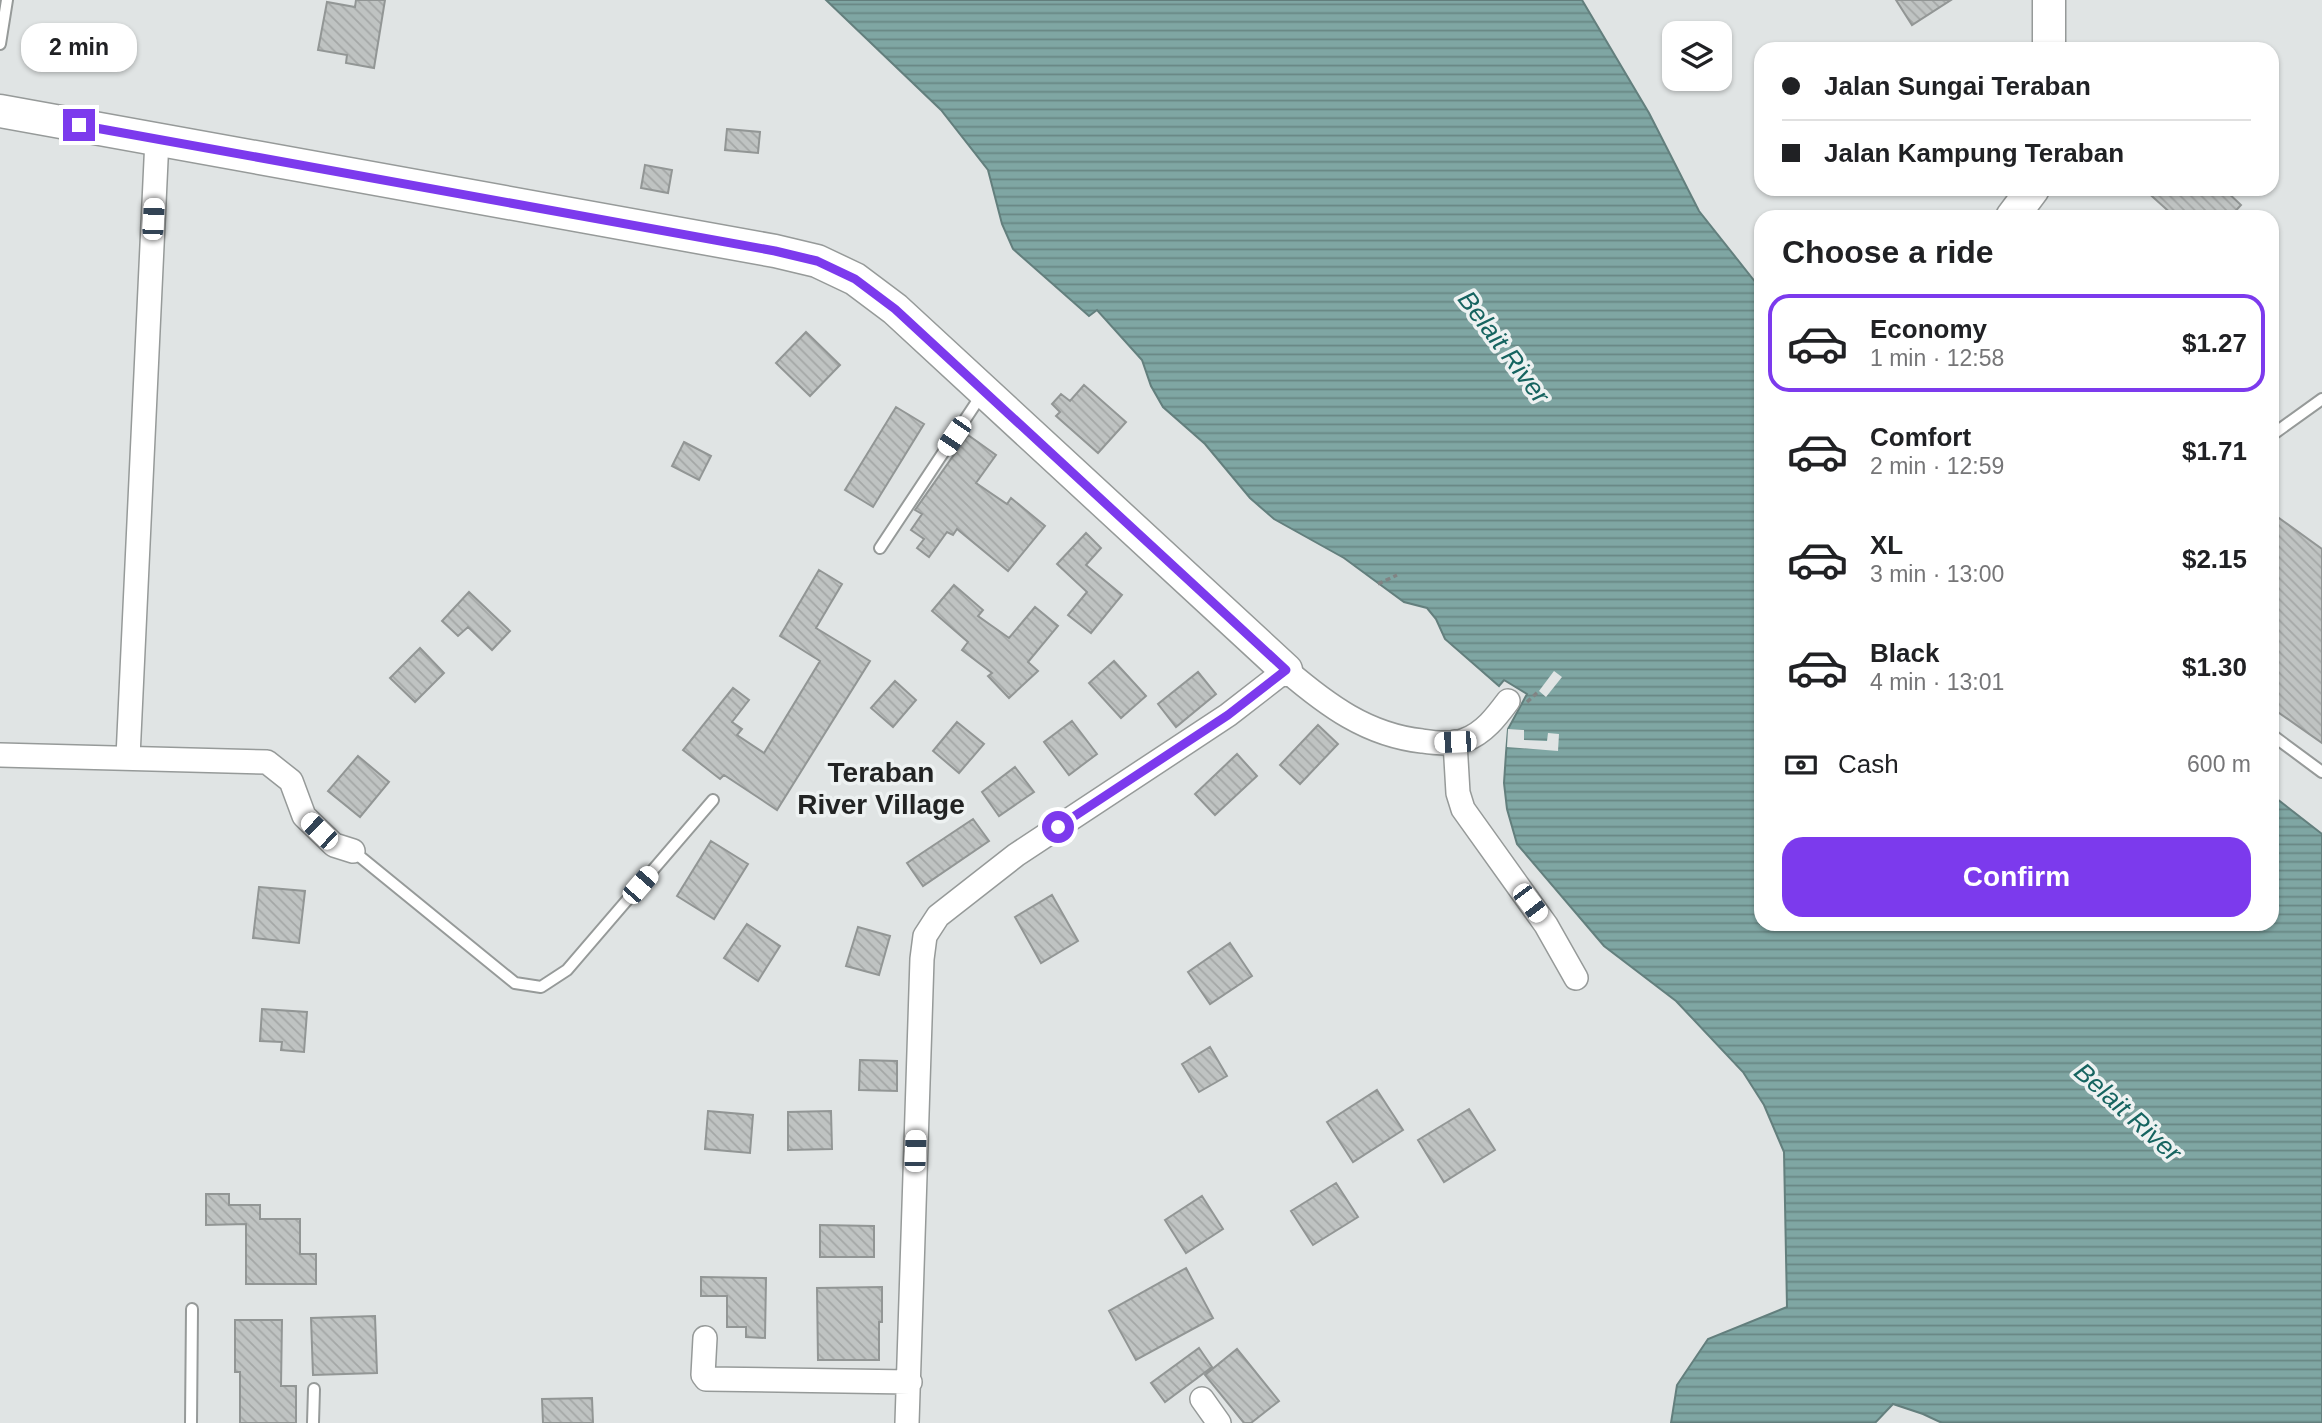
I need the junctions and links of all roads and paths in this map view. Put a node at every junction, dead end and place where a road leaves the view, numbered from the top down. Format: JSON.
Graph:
{"nodes":[{"id":1,"x":7,"y":0,"type":"edge"},
{"id":2,"x":2049,"y":0,"type":"edge"},
{"id":3,"x":2,"y":19,"type":"edge"},
{"id":4,"x":2049,"y":42,"type":"edge"},
{"id":5,"x":0,"y":44,"type":"edge"},
{"id":6,"x":0,"y":111,"type":"edge"},
{"id":7,"x":157,"y":139,"type":"junction"},
{"id":8,"x":984,"y":391,"type":"junction"},
{"id":9,"x":2322,"y":400,"type":"edge"},
{"id":10,"x":2279,"y":430,"type":"edge"},
{"id":11,"x":880,"y":548,"type":"dead end"},
{"id":12,"x":1397,"y":575,"type":"dead end"},
{"id":13,"x":1378,"y":583,"type":"dead end"},
{"id":14,"x":1286,"y":670,"type":"junction"},
{"id":15,"x":1508,"y":701,"type":"dead end"},
{"id":16,"x":2279,"y":740,"type":"edge"},
{"id":17,"x":1455,"y":742,"type":"junction"},
{"id":18,"x":0,"y":755,"type":"edge"},
{"id":19,"x":128,"y":757,"type":"junction"},
{"id":20,"x":2322,"y":772,"type":"edge"},
{"id":21,"x":713,"y":800,"type":"dead end"},
{"id":22,"x":353,"y":850,"type":"joint"},
{"id":23,"x":1576,"y":978,"type":"dead end"},
{"id":24,"x":192,"y":1309,"type":"dead end"},
{"id":25,"x":705,"y":1338,"type":"dead end"},
{"id":26,"x":910,"y":1382,"type":"junction"},
{"id":27,"x":314,"y":1389,"type":"dead end"},
{"id":28,"x":1202,"y":1399,"type":"dead end"},
{"id":29,"x":191,"y":1423,"type":"edge"},
{"id":30,"x":313,"y":1423,"type":"edge"},
{"id":31,"x":907,"y":1423,"type":"edge"},
{"id":32,"x":1219,"y":1423,"type":"edge"}],
"edges":[{"from":1,"to":3,"type":"lane"},
{"from":2,"to":4,"type":"street"},
{"from":3,"to":5,"type":"lane"},
{"from":6,"to":7,"type":"street"},
{"from":7,"to":8,"type":"street"},
{"from":7,"to":19,"type":"street"},
{"from":8,"to":11,"type":"lane"},
{"from":8,"to":14,"type":"street"},
{"from":9,"to":10,"type":"lane"},
{"from":12,"to":13,"type":"path"},
{"from":14,"to":17,"type":"street"},
{"from":14,"to":26,"type":"street"},
{"from":15,"to":17,"type":"street"},
{"from":16,"to":20,"type":"lane"},
{"from":17,"to":23,"type":"street"},
{"from":18,"to":19,"type":"street"},
{"from":19,"to":22,"type":"street"},
{"from":21,"to":22,"type":"lane"},
{"from":24,"to":29,"type":"lane"},
{"from":25,"to":26,"type":"street"},
{"from":26,"to":31,"type":"street"},
{"from":27,"to":30,"type":"lane"},
{"from":28,"to":32,"type":"street"}]}
